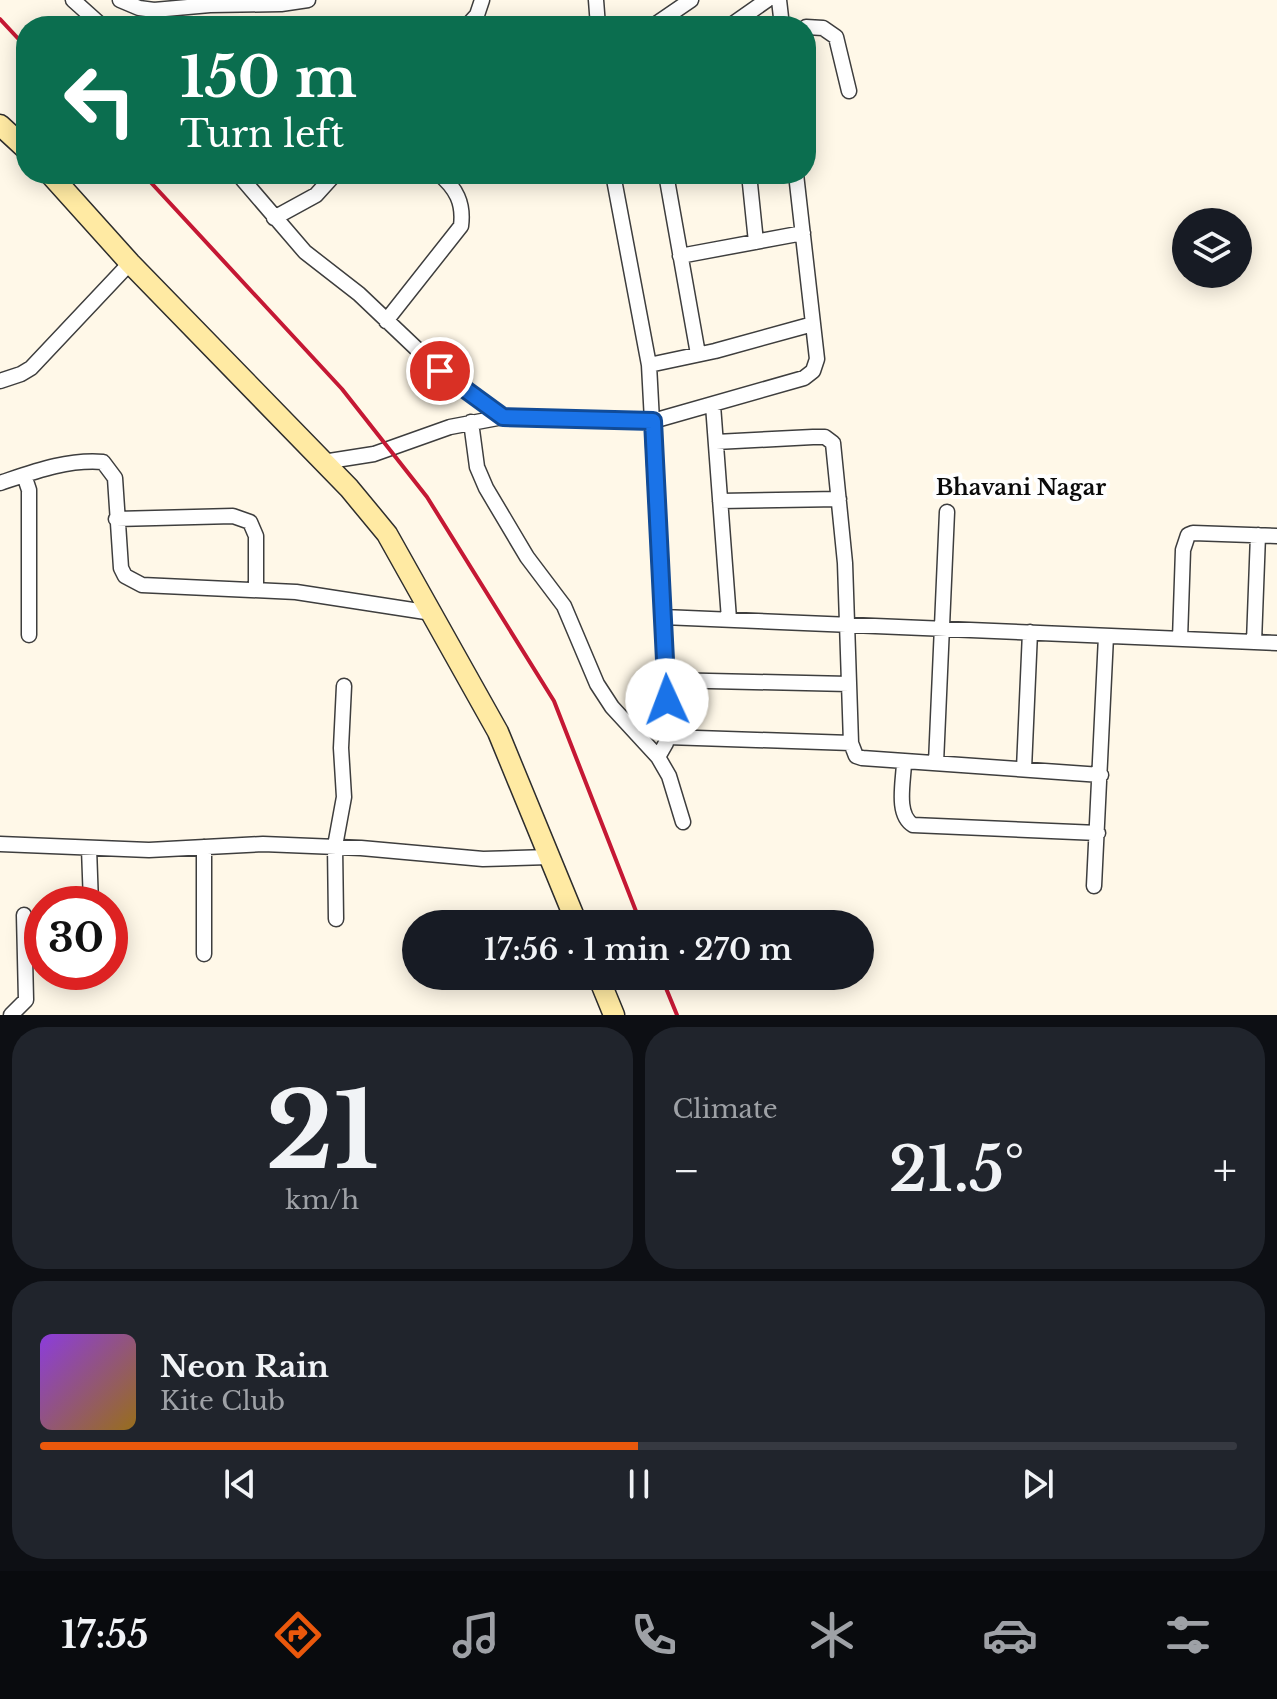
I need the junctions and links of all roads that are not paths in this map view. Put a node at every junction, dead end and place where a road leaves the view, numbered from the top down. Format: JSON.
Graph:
{"nodes":[{"id":1,"x":73,"y":0,"type":"edge"},
{"id":2,"x":120,"y":0,"type":"edge"},
{"id":3,"x":308,"y":0,"type":"edge"},
{"id":4,"x":691,"y":0,"type":"edge"},
{"id":5,"x":767,"y":0,"type":"edge"},
{"id":6,"x":91,"y":16,"type":"edge"},
{"id":7,"x":668,"y":16,"type":"edge"},
{"id":8,"x":744,"y":16,"type":"edge"},
{"id":9,"x":816,"y":28,"type":"edge"},
{"id":10,"x":849,"y":91,"type":"dead end"},
{"id":11,"x":0,"y":125,"type":"edge"},
{"id":12,"x":16,"y":140,"type":"edge"},
{"id":13,"x":59,"y":184,"type":"edge"},
{"id":14,"x":246,"y":184,"type":"edge"},
{"id":15,"x":326,"y":184,"type":"edge"},
{"id":16,"x":450,"y":184,"type":"edge"},
{"id":17,"x":615,"y":184,"type":"edge"},
{"id":18,"x":668,"y":184,"type":"edge"},
{"id":19,"x":750,"y":184,"type":"edge"},
{"id":20,"x":797,"y":184,"type":"edge"},
{"id":21,"x":274,"y":218,"type":"junction"},
{"id":22,"x":803,"y":233,"type":"junction"},
{"id":23,"x":756,"y":242,"type":"junction"},
{"id":24,"x":680,"y":256,"type":"junction"},
{"id":25,"x":130,"y":263,"type":"junction"},
{"id":26,"x":386,"y":321,"type":"junction"},
{"id":27,"x":813,"y":324,"type":"junction"},
{"id":28,"x":698,"y":354,"type":"junction"},
{"id":29,"x":649,"y":365,"type":"junction"},
{"id":30,"x":0,"y":381,"type":"edge"},
{"id":31,"x":713,"y":405,"type":"junction"},
{"id":32,"x":503,"y":417,"type":"junction"},
{"id":33,"x":653,"y":421,"type":"junction"},
{"id":34,"x":471,"y":422,"type":"junction"},
{"id":35,"x":716,"y":442,"type":"junction"},
{"id":36,"x":323,"y":462,"type":"junction"},
{"id":37,"x":24,"y":475,"type":"junction"},
{"id":38,"x":0,"y":483,"type":"edge"},
{"id":39,"x":839,"y":499,"type":"junction"},
{"id":40,"x":720,"y":501,"type":"junction"},
{"id":41,"x":947,"y":512,"type":"dead end"},
{"id":42,"x":116,"y":519,"type":"junction"},
{"id":43,"x":1258,"y":535,"type":"junction"},
{"id":44,"x":1277,"y":536,"type":"edge"},
{"id":45,"x":256,"y":589,"type":"junction"},
{"id":46,"x":432,"y":613,"type":"junction"},
{"id":47,"x":663,"y":617,"type":"junction"},
{"id":48,"x":729,"y":619,"type":"junction"},
{"id":49,"x":848,"y":624,"type":"junction"},
{"id":50,"x":942,"y":628,"type":"junction"},
{"id":51,"x":1030,"y":632,"type":"junction"},
{"id":52,"x":29,"y":635,"type":"dead end"},
{"id":53,"x":1106,"y":636,"type":"junction"},
{"id":54,"x":1180,"y":639,"type":"junction"},
{"id":55,"x":1254,"y":642,"type":"junction"},
{"id":56,"x":1277,"y":643,"type":"edge"},
{"id":57,"x":666,"y":680,"type":"junction"},
{"id":58,"x":849,"y":684,"type":"junction"},
{"id":59,"x":344,"y":686,"type":"dead end"},
{"id":60,"x":667,"y":737,"type":"junction"},
{"id":61,"x":851,"y":743,"type":"junction"},
{"id":62,"x":658,"y":757,"type":"junction"},
{"id":63,"x":904,"y":761,"type":"junction"},
{"id":64,"x":936,"y":763,"type":"junction"},
{"id":65,"x":1024,"y":769,"type":"junction"},
{"id":66,"x":1101,"y":775,"type":"junction"},
{"id":67,"x":683,"y":822,"type":"dead end"},
{"id":68,"x":1098,"y":833,"type":"junction"},
{"id":69,"x":0,"y":844,"type":"edge"},
{"id":70,"x":335,"y":846,"type":"junction"},
{"id":71,"x":204,"y":847,"type":"junction"},
{"id":72,"x":89,"y":848,"type":"junction"},
{"id":73,"x":549,"y":857,"type":"junction"},
{"id":74,"x":90,"y":886,"type":"edge"},
{"id":75,"x":1094,"y":886,"type":"dead end"},
{"id":76,"x":571,"y":910,"type":"edge"},
{"id":77,"x":336,"y":919,"type":"dead end"},
{"id":78,"x":204,"y":954,"type":"dead end"},
{"id":79,"x":26,"y":990,"type":"edge"},
{"id":80,"x":604,"y":990,"type":"edge"},
{"id":81,"x":11,"y":1015,"type":"edge"},
{"id":82,"x":614,"y":1015,"type":"edge"}],
"edges":[{"from":1,"to":6,"type":"street"},
{"from":2,"to":3,"type":"street"},
{"from":4,"to":7,"type":"street"},
{"from":5,"to":8,"type":"street"},
{"from":9,"to":10,"type":"street"},
{"from":11,"to":12,"type":"street"},
{"from":13,"to":25,"type":"street"},
{"from":14,"to":21,"type":"street"},
{"from":15,"to":21,"type":"street"},
{"from":16,"to":26,"type":"street"},
{"from":17,"to":29,"type":"street"},
{"from":18,"to":24,"type":"street"},
{"from":19,"to":23,"type":"street"},
{"from":20,"to":22,"type":"street"},
{"from":21,"to":26,"type":"street"},
{"from":22,"to":23,"type":"street"},
{"from":22,"to":27,"type":"street"},
{"from":23,"to":24,"type":"street"},
{"from":24,"to":28,"type":"street"},
{"from":25,"to":30,"type":"street"},
{"from":25,"to":36,"type":"street"},
{"from":26,"to":32,"type":"street"},
{"from":27,"to":28,"type":"street"},
{"from":27,"to":31,"type":"street"},
{"from":28,"to":29,"type":"street"},
{"from":29,"to":33,"type":"street"},
{"from":31,"to":33,"type":"street"},
{"from":31,"to":35,"type":"street"},
{"from":32,"to":33,"type":"street"},
{"from":32,"to":34,"type":"street"},
{"from":33,"to":47,"type":"street"},
{"from":34,"to":36,"type":"street"},
{"from":34,"to":62,"type":"street"},
{"from":35,"to":39,"type":"street"},
{"from":35,"to":40,"type":"street"},
{"from":36,"to":46,"type":"street"},
{"from":37,"to":38,"type":"street"},
{"from":37,"to":42,"type":"street"},
{"from":37,"to":52,"type":"street"},
{"from":39,"to":40,"type":"street"},
{"from":39,"to":49,"type":"street"},
{"from":40,"to":48,"type":"street"},
{"from":41,"to":50,"type":"street"},
{"from":42,"to":45,"type":"street"},
{"from":42,"to":45,"type":"street"},
{"from":43,"to":44,"type":"street"},
{"from":43,"to":54,"type":"street"},
{"from":43,"to":55,"type":"street"},
{"from":45,"to":46,"type":"street"},
{"from":46,"to":73,"type":"street"},
{"from":47,"to":48,"type":"street"},
{"from":47,"to":57,"type":"street"},
{"from":48,"to":49,"type":"street"},
{"from":49,"to":50,"type":"street"},
{"from":49,"to":58,"type":"street"},
{"from":50,"to":51,"type":"street"},
{"from":50,"to":64,"type":"street"},
{"from":51,"to":53,"type":"street"},
{"from":51,"to":65,"type":"street"},
{"from":53,"to":54,"type":"street"},
{"from":53,"to":66,"type":"street"},
{"from":54,"to":55,"type":"street"},
{"from":55,"to":56,"type":"street"},
{"from":57,"to":58,"type":"street"},
{"from":57,"to":60,"type":"street"},
{"from":58,"to":61,"type":"street"},
{"from":59,"to":70,"type":"street"},
{"from":60,"to":61,"type":"street"},
{"from":60,"to":62,"type":"street"},
{"from":61,"to":63,"type":"street"},
{"from":62,"to":67,"type":"street"},
{"from":63,"to":64,"type":"street"},
{"from":63,"to":68,"type":"street"},
{"from":64,"to":65,"type":"street"},
{"from":65,"to":66,"type":"street"},
{"from":66,"to":68,"type":"street"},
{"from":68,"to":75,"type":"street"},
{"from":69,"to":72,"type":"street"},
{"from":70,"to":71,"type":"street"},
{"from":70,"to":73,"type":"street"},
{"from":70,"to":77,"type":"street"},
{"from":71,"to":72,"type":"street"},
{"from":71,"to":78,"type":"street"},
{"from":72,"to":74,"type":"street"},
{"from":73,"to":76,"type":"street"},
{"from":79,"to":81,"type":"street"},
{"from":80,"to":82,"type":"street"}]}
